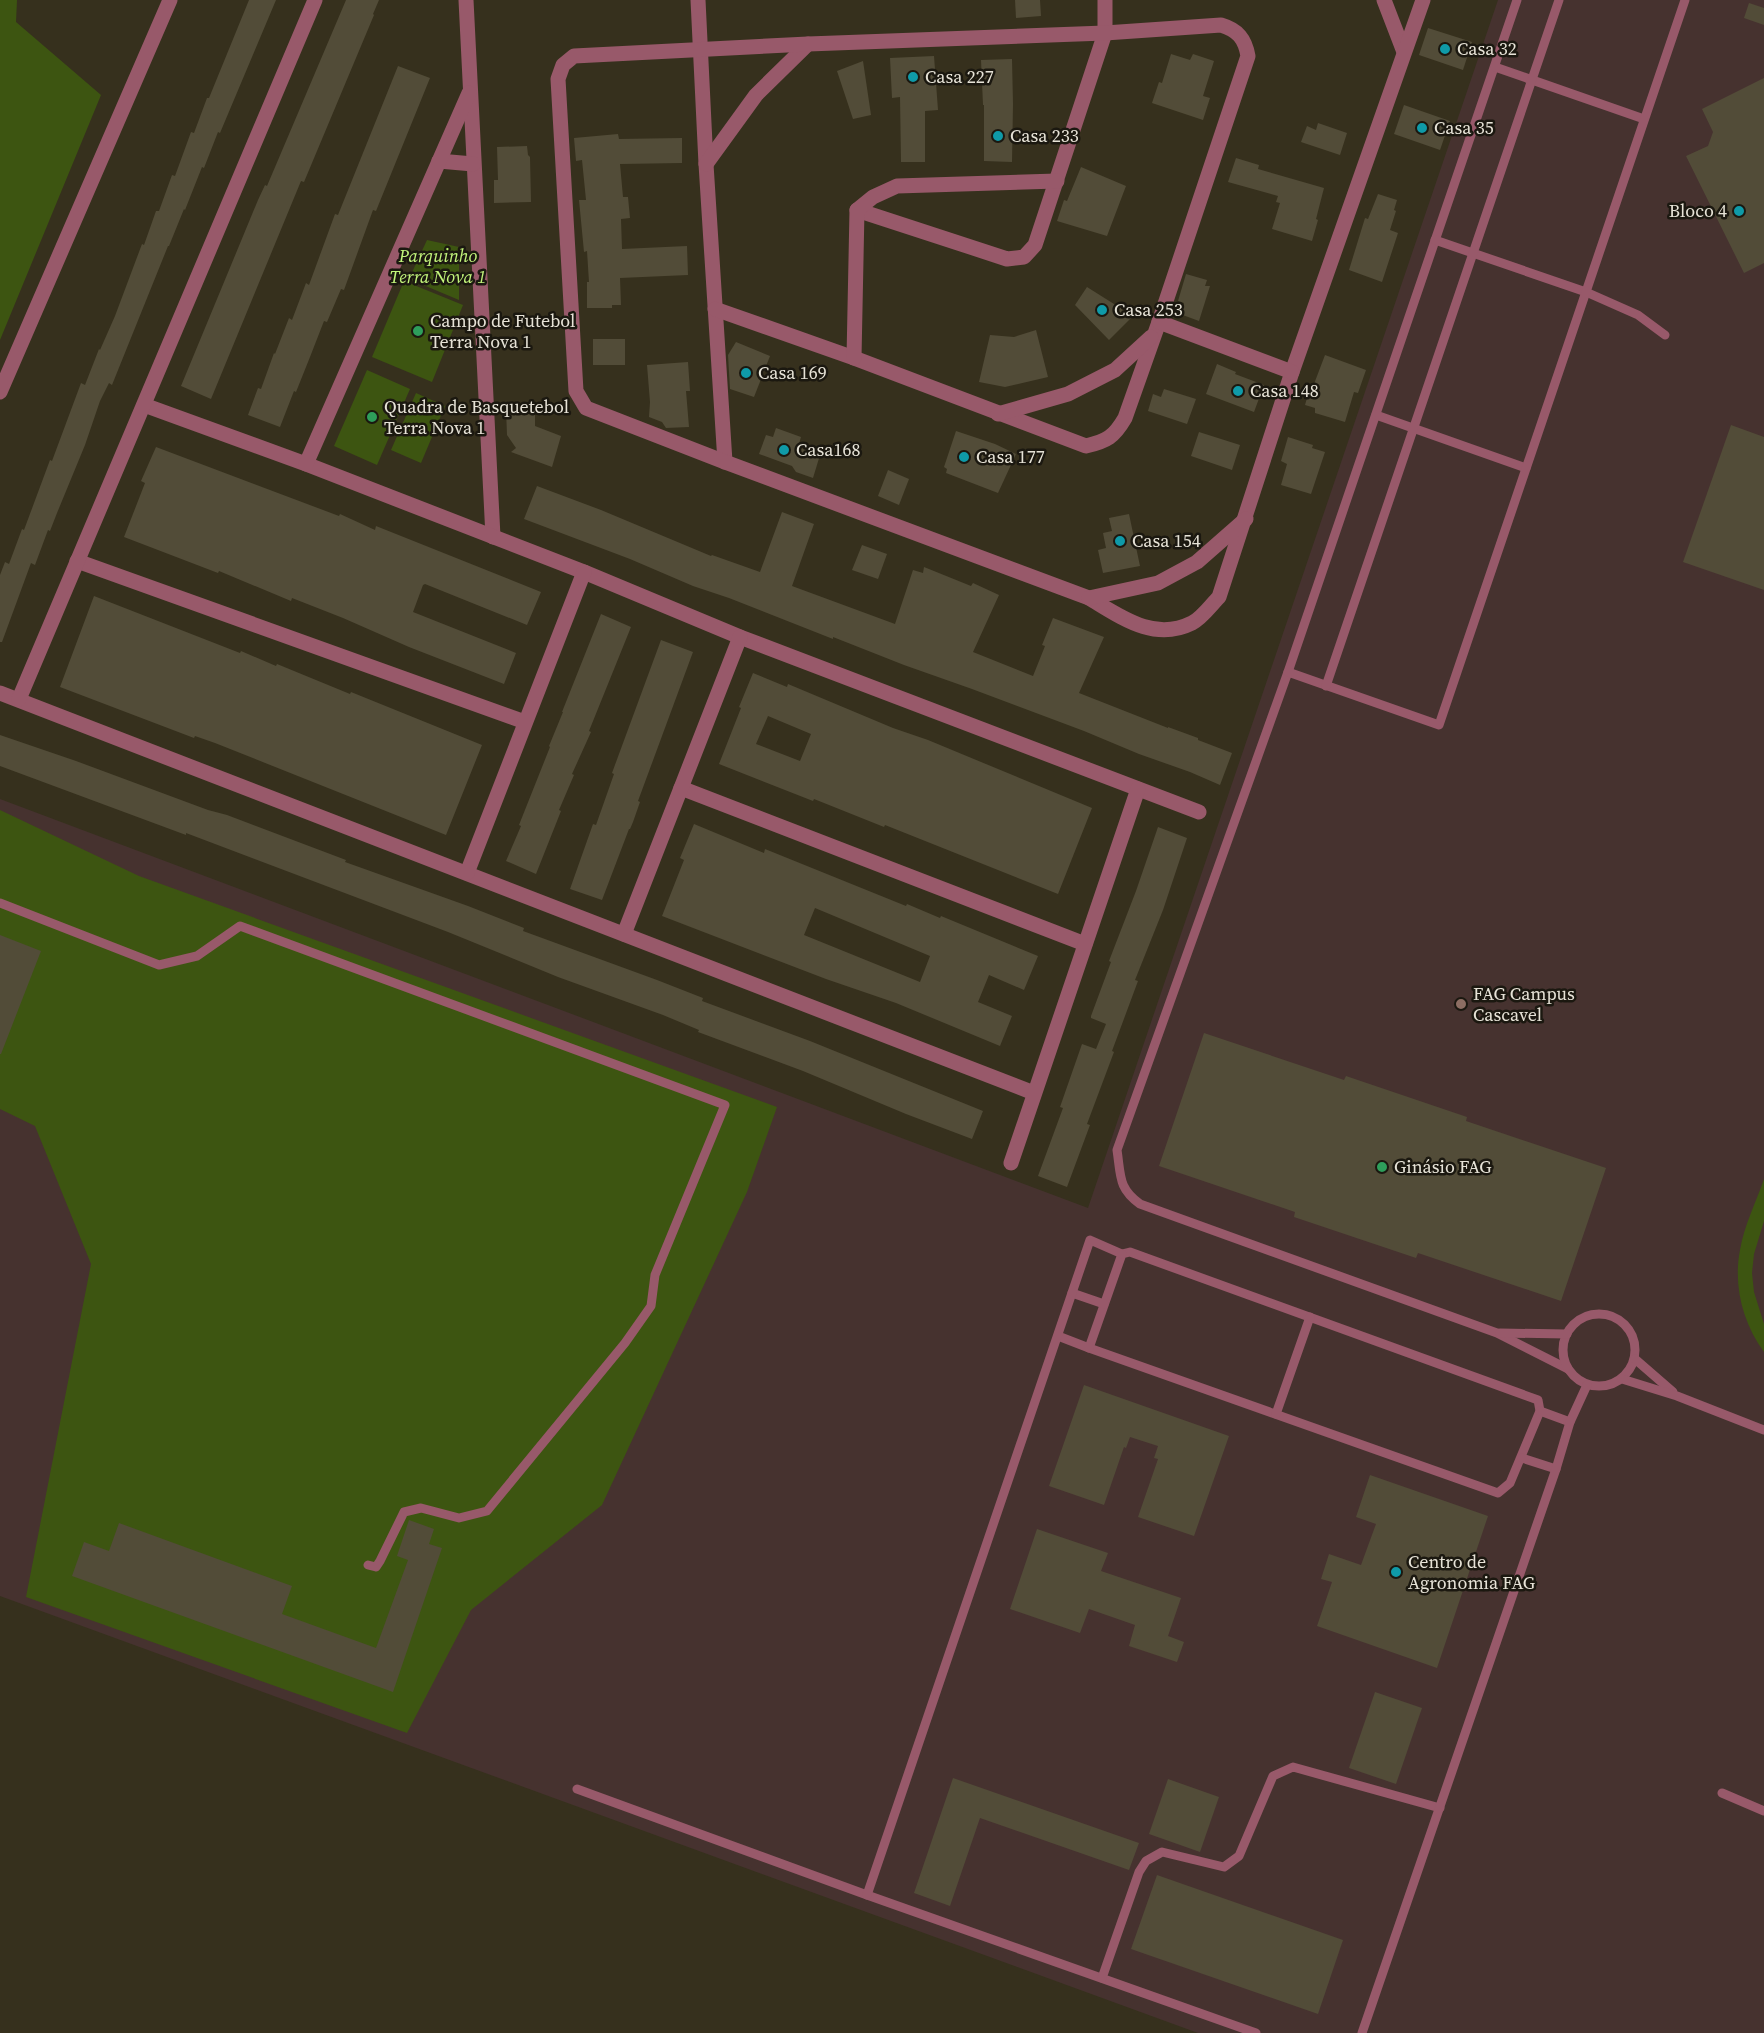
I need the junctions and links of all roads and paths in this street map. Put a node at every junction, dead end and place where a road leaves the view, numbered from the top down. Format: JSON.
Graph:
{"nodes":[{"id":1,"x":170,"y":0,"type":"edge"},
{"id":2,"x":315,"y":0,"type":"edge"},
{"id":3,"x":466,"y":0,"type":"edge"},
{"id":4,"x":698,"y":0,"type":"edge"},
{"id":5,"x":1105,"y":0,"type":"edge"},
{"id":6,"x":1384,"y":0,"type":"edge"},
{"id":7,"x":1423,"y":0,"type":"edge"},
{"id":8,"x":1517,"y":0,"type":"edge"},
{"id":9,"x":1559,"y":0,"type":"edge"},
{"id":10,"x":1685,"y":0,"type":"edge"},
{"id":11,"x":1105,"y":33,"type":"junction"},
{"id":12,"x":808,"y":44,"type":"junction"},
{"id":13,"x":701,"y":50,"type":"junction"},
{"id":14,"x":1404,"y":52,"type":"junction"},
{"id":15,"x":1495,"y":67,"type":"junction"},
{"id":16,"x":1532,"y":80,"type":"junction"},
{"id":17,"x":470,"y":89,"type":"junction"},
{"id":18,"x":1644,"y":119,"type":"junction"},
{"id":19,"x":439,"y":161,"type":"junction"},
{"id":20,"x":473,"y":164,"type":"junction"},
{"id":21,"x":706,"y":164,"type":"junction"},
{"id":22,"x":1057,"y":181,"type":"junction"},
{"id":23,"x":857,"y":210,"type":"junction"},
{"id":24,"x":1435,"y":240,"type":"junction"},
{"id":25,"x":1473,"y":253,"type":"junction"},
{"id":26,"x":1586,"y":292,"type":"junction"},
{"id":27,"x":715,"y":309,"type":"junction"},
{"id":28,"x":1157,"y":328,"type":"junction"},
{"id":29,"x":1665,"y":335,"type":"dead end"},
{"id":30,"x":854,"y":358,"type":"junction"},
{"id":31,"x":1292,"y":372,"type":"junction"},
{"id":32,"x":0,"y":392,"type":"edge"},
{"id":33,"x":144,"y":405,"type":"junction"},
{"id":34,"x":998,"y":414,"type":"junction"},
{"id":35,"x":1376,"y":415,"type":"junction"},
{"id":36,"x":1413,"y":429,"type":"junction"},
{"id":37,"x":725,"y":462,"type":"junction"},
{"id":38,"x":306,"y":464,"type":"junction"},
{"id":39,"x":1526,"y":468,"type":"junction"},
{"id":40,"x":1246,"y":519,"type":"junction"},
{"id":41,"x":493,"y":537,"type":"junction"},
{"id":42,"x":77,"y":561,"type":"junction"},
{"id":43,"x":584,"y":572,"type":"junction"},
{"id":44,"x":1089,"y":598,"type":"junction"},
{"id":45,"x":740,"y":637,"type":"junction"},
{"id":46,"x":1288,"y":672,"type":"junction"},
{"id":47,"x":1326,"y":686,"type":"junction"},
{"id":48,"x":0,"y":693,"type":"edge"},
{"id":49,"x":19,"y":699,"type":"junction"},
{"id":50,"x":525,"y":722,"type":"junction"},
{"id":51,"x":681,"y":788,"type":"junction"},
{"id":52,"x":1138,"y":789,"type":"junction"},
{"id":53,"x":1199,"y":813,"type":"dead end"},
{"id":54,"x":467,"y":873,"type":"junction"},
{"id":55,"x":0,"y":903,"type":"edge"},
{"id":56,"x":624,"y":934,"type":"junction"},
{"id":57,"x":1085,"y":944,"type":"junction"},
{"id":58,"x":1035,"y":1093,"type":"junction"},
{"id":59,"x":1011,"y":1163,"type":"dead end"},
{"id":60,"x":1122,"y":1254,"type":"junction"},
{"id":61,"x":1072,"y":1293,"type":"junction"},
{"id":62,"x":1104,"y":1304,"type":"junction"},
{"id":63,"x":1310,"y":1317,"type":"junction"},
{"id":64,"x":1497,"y":1333,"type":"junction"},
{"id":65,"x":1567,"y":1334,"type":"junction"},
{"id":66,"x":1058,"y":1336,"type":"junction"},
{"id":67,"x":1089,"y":1348,"type":"junction"},
{"id":68,"x":1635,"y":1359,"type":"junction"},
{"id":69,"x":1568,"y":1369,"type":"junction"},
{"id":70,"x":1622,"y":1379,"type":"junction"},
{"id":71,"x":1587,"y":1385,"type":"junction"},
{"id":72,"x":1677,"y":1396,"type":"junction"},
{"id":73,"x":1540,"y":1411,"type":"junction"},
{"id":74,"x":1276,"y":1414,"type":"junction"},
{"id":75,"x":1570,"y":1422,"type":"junction"},
{"id":76,"x":1764,"y":1430,"type":"edge"},
{"id":77,"x":1522,"y":1458,"type":"junction"},
{"id":78,"x":1556,"y":1469,"type":"junction"},
{"id":79,"x":368,"y":1565,"type":"dead end"},
{"id":80,"x":577,"y":1789,"type":"dead end"},
{"id":81,"x":1722,"y":1794,"type":"dead end"},
{"id":82,"x":1440,"y":1808,"type":"junction"},
{"id":83,"x":1764,"y":1811,"type":"edge"},
{"id":84,"x":867,"y":1895,"type":"junction"},
{"id":85,"x":1102,"y":1978,"type":"junction"},
{"id":86,"x":1256,"y":2033,"type":"edge"},
{"id":87,"x":1362,"y":2033,"type":"edge"}],
"edges":[{"from":1,"to":32,"type":"street"},
{"from":2,"to":33,"type":"street"},
{"from":3,"to":17,"type":"street"},
{"from":4,"to":13,"type":"street"},
{"from":5,"to":11,"type":"street"},
{"from":6,"to":14,"type":"street"},
{"from":7,"to":14,"type":"street"},
{"from":8,"to":15,"type":"lane"},
{"from":9,"to":16,"type":"lane"},
{"from":10,"to":18,"type":"lane"},
{"from":11,"to":12,"type":"street"},
{"from":11,"to":22,"type":"street"},
{"from":11,"to":28,"type":"street"},
{"from":12,"to":13,"type":"street"},
{"from":12,"to":21,"type":"street"},
{"from":13,"to":21,"type":"street"},
{"from":13,"to":37,"type":"street"},
{"from":14,"to":31,"type":"street"},
{"from":15,"to":16,"type":"lane"},
{"from":15,"to":24,"type":"lane"},
{"from":16,"to":18,"type":"lane"},
{"from":16,"to":25,"type":"lane"},
{"from":17,"to":19,"type":"street"},
{"from":17,"to":20,"type":"street"},
{"from":18,"to":26,"type":"lane"},
{"from":19,"to":20,"type":"street"},
{"from":19,"to":38,"type":"street"},
{"from":20,"to":41,"type":"street"},
{"from":21,"to":27,"type":"street"},
{"from":22,"to":23,"type":"street"},
{"from":22,"to":23,"type":"street"},
{"from":23,"to":30,"type":"street"},
{"from":24,"to":25,"type":"lane"},
{"from":24,"to":35,"type":"lane"},
{"from":25,"to":26,"type":"lane"},
{"from":25,"to":36,"type":"lane"},
{"from":26,"to":29,"type":"lane"},
{"from":26,"to":39,"type":"lane"},
{"from":27,"to":30,"type":"street"},
{"from":27,"to":37,"type":"street"},
{"from":28,"to":31,"type":"street"},
{"from":28,"to":34,"type":"street"},
{"from":28,"to":34,"type":"street"},
{"from":30,"to":34,"type":"street"},
{"from":31,"to":40,"type":"street"},
{"from":33,"to":38,"type":"street"},
{"from":33,"to":42,"type":"street"},
{"from":35,"to":36,"type":"lane"},
{"from":35,"to":46,"type":"lane"},
{"from":36,"to":39,"type":"lane"},
{"from":36,"to":47,"type":"lane"},
{"from":37,"to":44,"type":"street"},
{"from":38,"to":41,"type":"street"},
{"from":39,"to":47,"type":"lane"},
{"from":40,"to":44,"type":"street"},
{"from":40,"to":44,"type":"street"},
{"from":41,"to":43,"type":"street"},
{"from":42,"to":49,"type":"street"},
{"from":42,"to":50,"type":"street"},
{"from":43,"to":45,"type":"street"},
{"from":43,"to":50,"type":"street"},
{"from":45,"to":51,"type":"street"},
{"from":45,"to":52,"type":"street"},
{"from":46,"to":47,"type":"lane"},
{"from":46,"to":64,"type":"lane"},
{"from":48,"to":49,"type":"street"},
{"from":49,"to":54,"type":"street"},
{"from":50,"to":54,"type":"street"},
{"from":51,"to":56,"type":"street"},
{"from":51,"to":57,"type":"street"},
{"from":52,"to":53,"type":"street"},
{"from":52,"to":57,"type":"street"},
{"from":54,"to":56,"type":"street"},
{"from":55,"to":79,"type":"lane"},
{"from":56,"to":58,"type":"street"},
{"from":57,"to":58,"type":"street"},
{"from":58,"to":59,"type":"street"},
{"from":60,"to":61,"type":"lane"},
{"from":60,"to":62,"type":"lane"},
{"from":60,"to":63,"type":"lane"},
{"from":61,"to":62,"type":"lane"},
{"from":61,"to":66,"type":"lane"},
{"from":62,"to":67,"type":"lane"},
{"from":63,"to":73,"type":"lane"},
{"from":63,"to":74,"type":"lane"},
{"from":64,"to":65,"type":"lane"},
{"from":64,"to":69,"type":"lane"},
{"from":65,"to":68,"type":"lane"},
{"from":65,"to":69,"type":"lane"},
{"from":66,"to":67,"type":"lane"},
{"from":66,"to":84,"type":"lane"},
{"from":67,"to":74,"type":"lane"},
{"from":68,"to":70,"type":"lane"},
{"from":68,"to":72,"type":"lane"},
{"from":69,"to":71,"type":"lane"},
{"from":70,"to":71,"type":"lane"},
{"from":70,"to":72,"type":"lane"},
{"from":71,"to":75,"type":"lane"},
{"from":72,"to":76,"type":"lane"},
{"from":73,"to":75,"type":"lane"},
{"from":73,"to":77,"type":"lane"},
{"from":74,"to":77,"type":"lane"},
{"from":75,"to":78,"type":"lane"},
{"from":77,"to":78,"type":"lane"},
{"from":78,"to":82,"type":"lane"},
{"from":80,"to":84,"type":"lane"},
{"from":81,"to":83,"type":"lane"},
{"from":82,"to":85,"type":"lane"},
{"from":82,"to":87,"type":"lane"},
{"from":84,"to":85,"type":"lane"},
{"from":85,"to":86,"type":"lane"}]}
